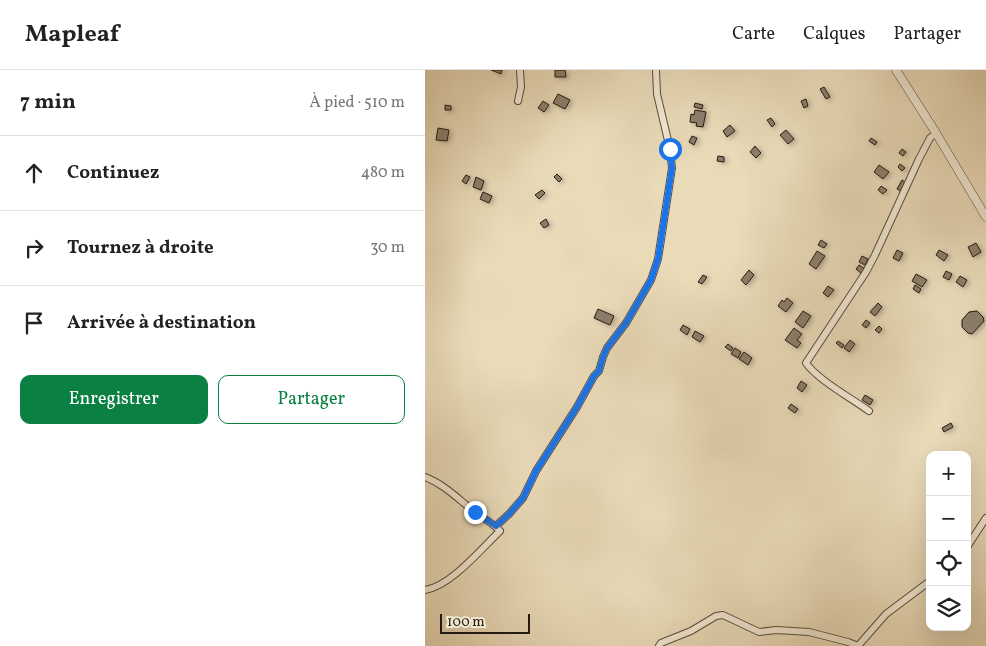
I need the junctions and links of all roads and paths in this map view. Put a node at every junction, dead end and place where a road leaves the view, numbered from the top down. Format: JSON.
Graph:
{"nodes":[{"id":1,"x":520,"y":70,"type":"edge"},
{"id":2,"x":656,"y":70,"type":"edge"},
{"id":3,"x":896,"y":70,"type":"edge"},
{"id":4,"x":518,"y":101,"type":"dead end"},
{"id":5,"x":936,"y":133,"type":"junction"},
{"id":6,"x":986,"y":217,"type":"edge"},
{"id":7,"x":869,"y":410,"type":"dead end"},
{"id":8,"x":425,"y":477,"type":"edge"},
{"id":9,"x":986,"y":518,"type":"edge"},
{"id":10,"x":496,"y":526,"type":"junction"},
{"id":11,"x":971,"y":541,"type":"edge"},
{"id":12,"x":926,"y":584,"type":"edge"},
{"id":13,"x":425,"y":590,"type":"edge"},
{"id":14,"x":659,"y":646,"type":"edge"},
{"id":15,"x":858,"y":646,"type":"edge"}],
"edges":[{"from":1,"to":4,"type":"street"},
{"from":2,"to":10,"type":"street"},
{"from":3,"to":5,"type":"street"},
{"from":5,"to":6,"type":"street"},
{"from":5,"to":7,"type":"street"},
{"from":8,"to":10,"type":"street"},
{"from":9,"to":11,"type":"street"},
{"from":10,"to":13,"type":"street"},
{"from":12,"to":15,"type":"street"},
{"from":14,"to":15,"type":"street"}]}
